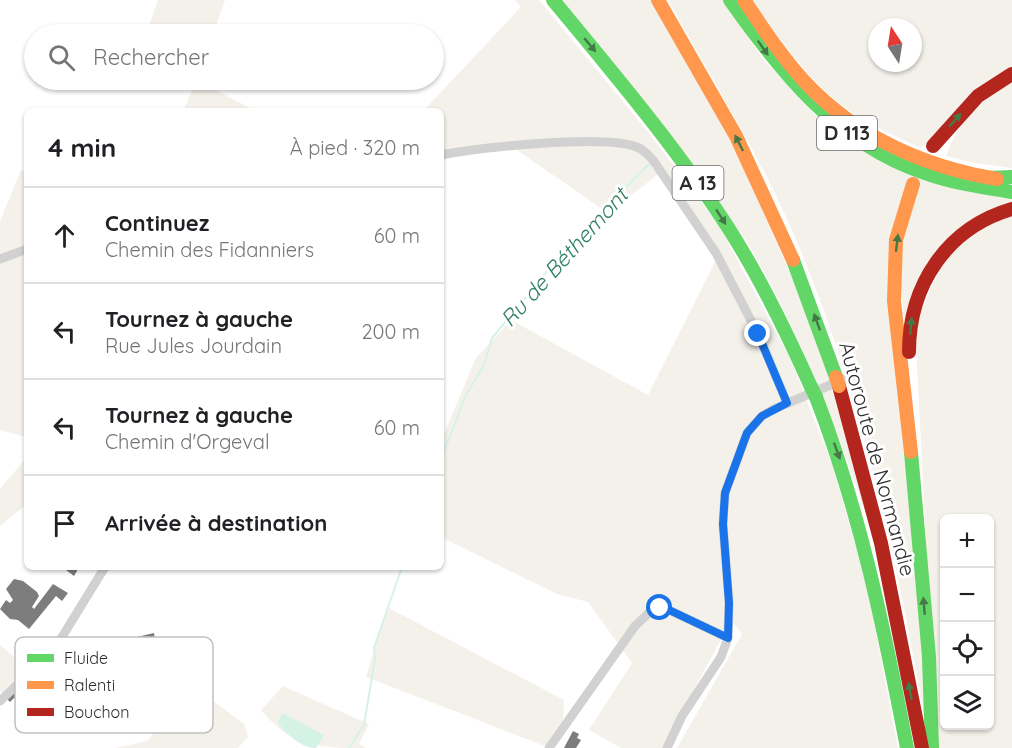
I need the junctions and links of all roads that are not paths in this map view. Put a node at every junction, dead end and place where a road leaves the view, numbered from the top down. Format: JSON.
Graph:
{"nodes":[{"id":1,"x":553,"y":0,"type":"edge"},
{"id":2,"x":658,"y":0,"type":"edge"},
{"id":3,"x":730,"y":0,"type":"edge"},
{"id":4,"x":744,"y":0,"type":"edge"},
{"id":5,"x":1012,"y":74,"type":"edge"},
{"id":6,"x":933,"y":146,"type":"dead end"},
{"id":7,"x":444,"y":155,"type":"edge"},
{"id":8,"x":1012,"y":179,"type":"edge"},
{"id":9,"x":913,"y":184,"type":"dead end"},
{"id":10,"x":1012,"y":192,"type":"edge"},
{"id":11,"x":1012,"y":209,"type":"edge"},
{"id":12,"x":24,"y":250,"type":"edge"},
{"id":13,"x":0,"y":259,"type":"edge"},
{"id":14,"x":842,"y":380,"type":"junction"},
{"id":15,"x":787,"y":403,"type":"junction"},
{"id":16,"x":909,"y":426,"type":"junction"},
{"id":17,"x":103,"y":570,"type":"edge"},
{"id":18,"x":62,"y":637,"type":"edge"},
{"id":19,"x":728,"y":638,"type":"junction"},
{"id":20,"x":15,"y":687,"type":"edge"},
{"id":21,"x":0,"y":701,"type":"edge"},
{"id":22,"x":549,"y":748,"type":"edge"},
{"id":23,"x":667,"y":748,"type":"edge"},
{"id":24,"x":907,"y":748,"type":"edge"},
{"id":25,"x":922,"y":748,"type":"edge"},
{"id":26,"x":932,"y":748,"type":"edge"}],
"edges":[{"from":1,"to":24,"type":"main road","name":"Autoroute de Normandie","number":"A 13","one_way":true},
{"from":14,"to":2,"type":"main road","name":"Autoroute de Normandie","number":"A 13","one_way":true},
{"from":3,"to":10,"type":"main road","number":"D 113","one_way":true},
{"from":4,"to":8,"type":"main road","number":"D 113"},
{"from":6,"to":5,"type":"main road","one_way":true},
{"from":7,"to":15,"type":"street"},
{"from":16,"to":9,"type":"main road","one_way":true},
{"from":16,"to":11,"type":"main road","one_way":true},
{"from":12,"to":13,"type":"street"},
{"from":14,"to":15,"type":"street"},
{"from":25,"to":14,"type":"main road","name":"Autoroute de Normandie","number":"A 13","one_way":true},
{"from":15,"to":19,"type":"street"},
{"from":26,"to":16,"type":"main road","one_way":true},
{"from":17,"to":18,"type":"street"},
{"from":19,"to":22,"type":"street"},
{"from":19,"to":23,"type":"street"},
{"from":20,"to":21,"type":"street"}]}
